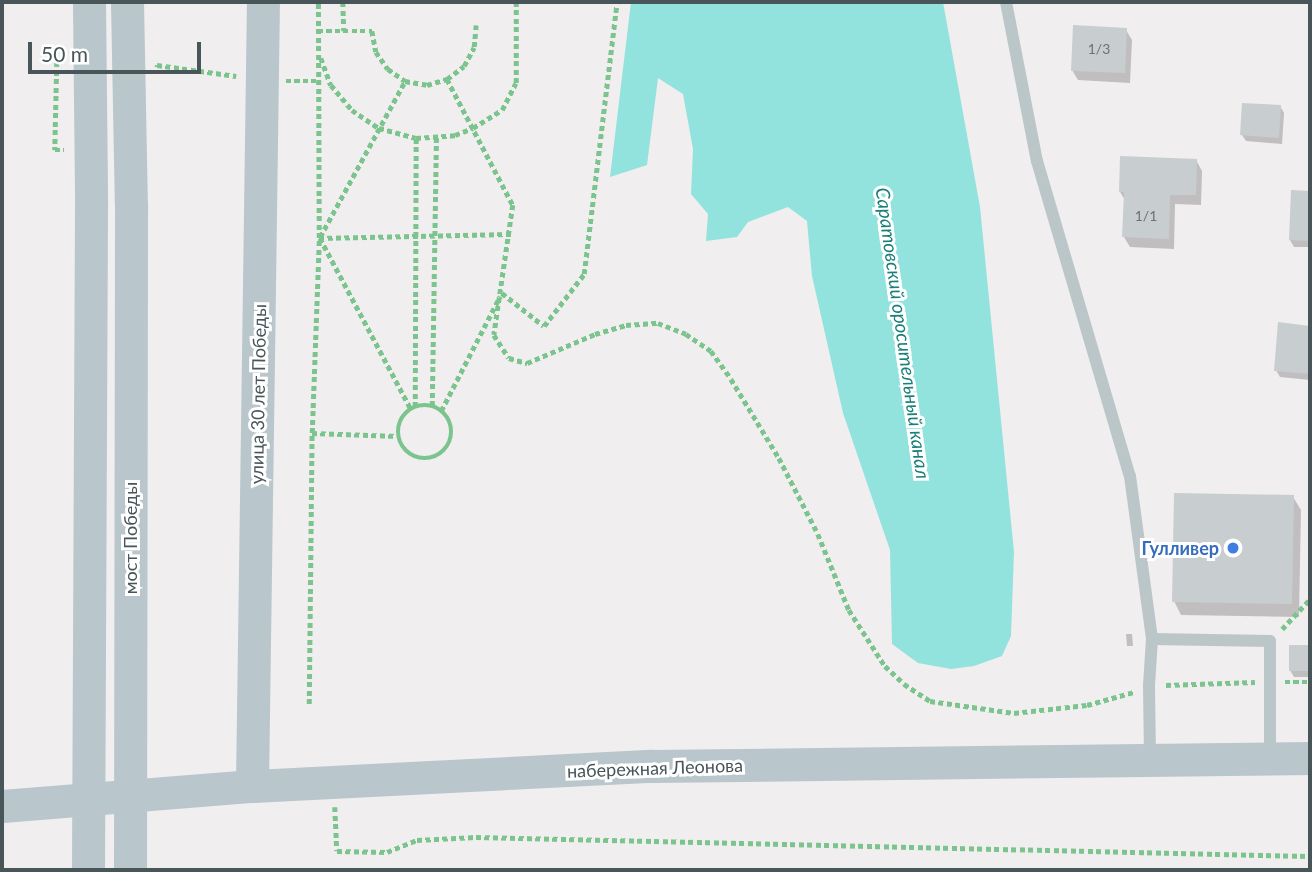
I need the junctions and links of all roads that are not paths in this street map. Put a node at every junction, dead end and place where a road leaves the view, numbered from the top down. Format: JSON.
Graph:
{"nodes":[{"id":1,"x":89,"y":2,"type":"edge"},
{"id":2,"x":127,"y":2,"type":"edge"},
{"id":3,"x":263,"y":2,"type":"edge"},
{"id":4,"x":1006,"y":2,"type":"edge"},
{"id":5,"x":1153,"y":639,"type":"junction"},
{"id":6,"x":1150,"y":758,"type":"junction"},
{"id":7,"x":1270,"y":758,"type":"junction"},
{"id":8,"x":1310,"y":758,"type":"edge"},
{"id":9,"x":252,"y":786,"type":"junction"},
{"id":10,"x":2,"y":806,"type":"edge"},
{"id":11,"x":88,"y":870,"type":"edge"},
{"id":12,"x":130,"y":870,"type":"edge"}],
"edges":[{"from":1,"to":11,"type":"main road","bridge":true},
{"from":2,"to":12,"type":"main road","name":"мост Победы","bridge":true},
{"from":3,"to":9,"type":"main road","name":"улица 30 лет Победы"},
{"from":4,"to":5,"type":"lane"},
{"from":5,"to":6,"type":"lane"},
{"from":5,"to":7,"type":"lane"},
{"from":6,"to":7,"type":"main road","name":"набережная Леонова"},
{"from":6,"to":9,"type":"main road","name":"набережная Леонова"},
{"from":7,"to":8,"type":"main road","name":"набережная Леонова"},
{"from":9,"to":10,"type":"main road","name":"набережная Леонова"}]}
